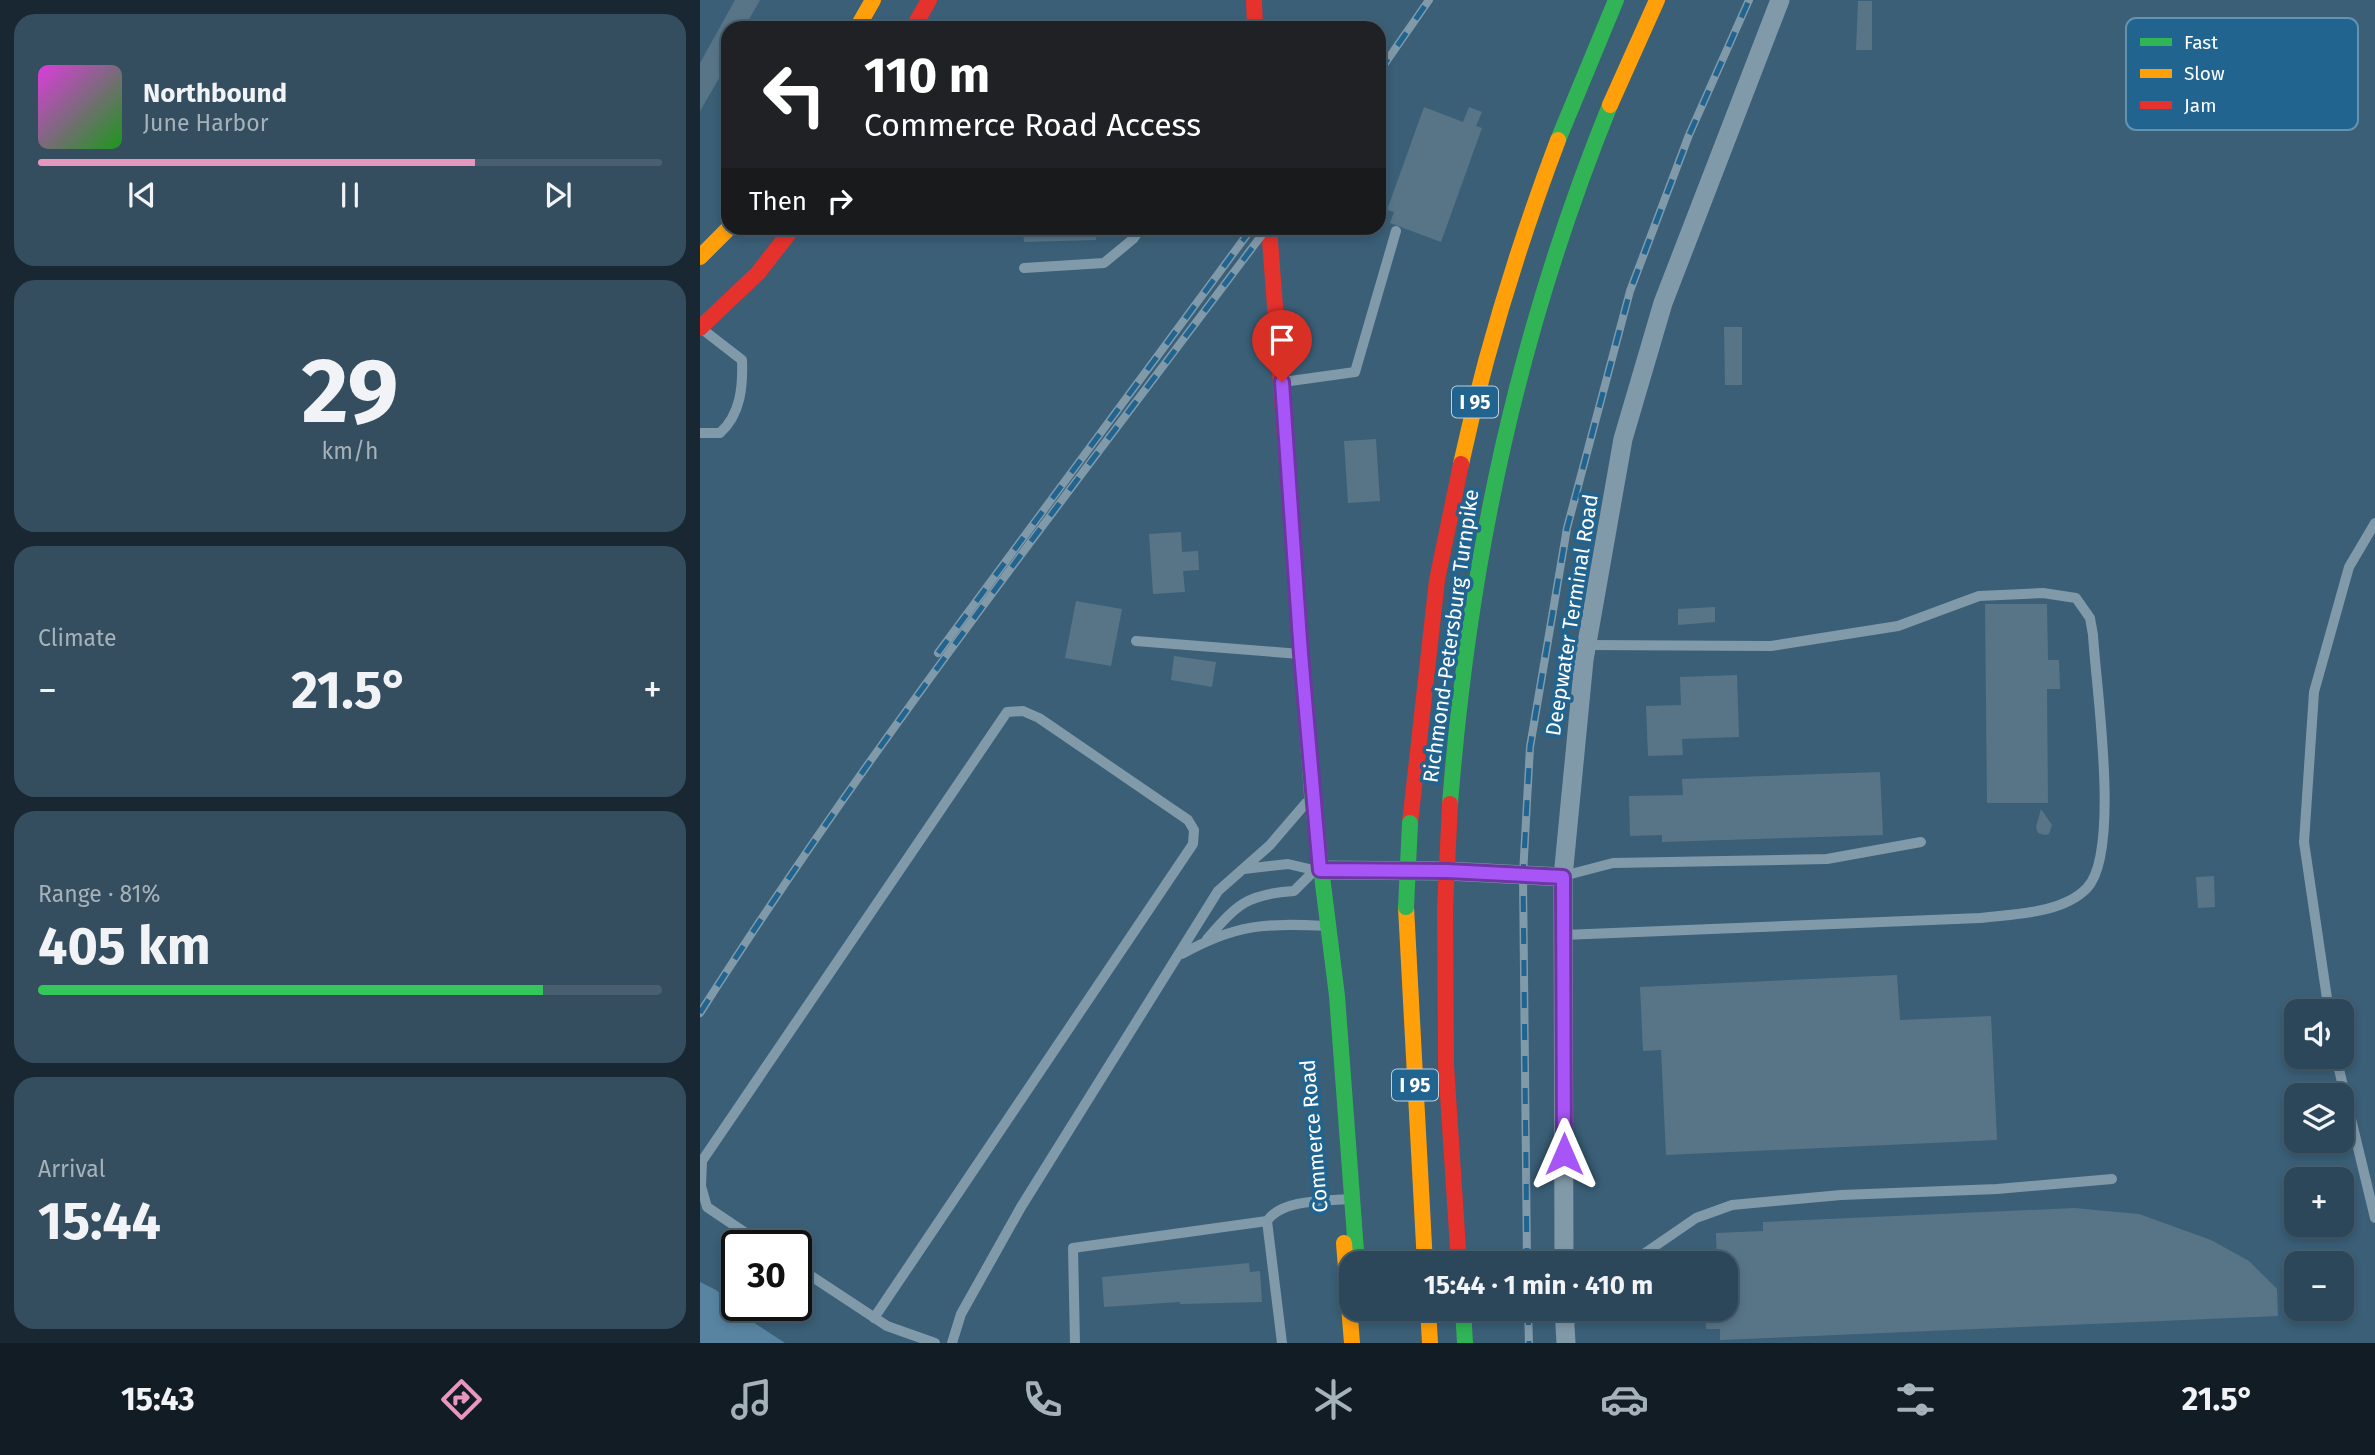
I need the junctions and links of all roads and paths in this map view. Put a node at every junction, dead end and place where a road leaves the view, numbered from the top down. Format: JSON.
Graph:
{"nodes":[{"id":1,"x":873,"y":0,"type":"edge"},
{"id":2,"x":929,"y":0,"type":"edge"},
{"id":3,"x":1254,"y":0,"type":"edge"},
{"id":4,"x":1616,"y":0,"type":"edge"},
{"id":5,"x":1657,"y":0,"type":"edge"},
{"id":6,"x":1780,"y":0,"type":"edge"},
{"id":7,"x":861,"y":21,"type":"edge"},
{"id":8,"x":917,"y":21,"type":"edge"},
{"id":9,"x":1255,"y":21,"type":"edge"},
{"id":10,"x":1396,"y":232,"type":"dead end"},
{"id":11,"x":722,"y":235,"type":"edge"},
{"id":12,"x":788,"y":235,"type":"edge"},
{"id":13,"x":1136,"y":235,"type":"edge"},
{"id":14,"x":1270,"y":235,"type":"edge"},
{"id":15,"x":700,"y":257,"type":"edge"},
{"id":16,"x":1024,"y":268,"type":"dead end"},
{"id":17,"x":700,"y":328,"type":"edge"},
{"id":18,"x":1282,"y":382,"type":"junction"},
{"id":19,"x":700,"y":433,"type":"edge"},
{"id":20,"x":2375,"y":523,"type":"edge"},
{"id":21,"x":1136,"y":641,"type":"dead end"},
{"id":22,"x":1586,"y":645,"type":"junction"},
{"id":23,"x":1301,"y":654,"type":"junction"},
{"id":24,"x":1312,"y":796,"type":"junction"},
{"id":25,"x":1921,"y":842,"type":"dead end"},
{"id":26,"x":1243,"y":869,"type":"junction"},
{"id":27,"x":1317,"y":871,"type":"junction"},
{"id":28,"x":1563,"y":877,"type":"junction"},
{"id":29,"x":1326,"y":926,"type":"junction"},
{"id":30,"x":1563,"y":935,"type":"junction"},
{"id":31,"x":1206,"y":941,"type":"junction"},
{"id":32,"x":1182,"y":954,"type":"junction"},
{"id":33,"x":2327,"y":999,"type":"edge"},
{"id":34,"x":2339,"y":1069,"type":"edge"},
{"id":35,"x":2112,"y":1179,"type":"dead end"},
{"id":36,"x":1346,"y":1199,"type":"junction"},
{"id":37,"x":2375,"y":1218,"type":"edge"},
{"id":38,"x":1267,"y":1221,"type":"junction"},
{"id":39,"x":741,"y":1230,"type":"edge"},
{"id":40,"x":1355,"y":1251,"type":"edge"},
{"id":41,"x":1424,"y":1251,"type":"edge"},
{"id":42,"x":1459,"y":1251,"type":"edge"},
{"id":43,"x":1564,"y":1251,"type":"edge"},
{"id":44,"x":1648,"y":1251,"type":"edge"},
{"id":45,"x":812,"y":1277,"type":"edge"},
{"id":46,"x":874,"y":1318,"type":"junction"},
{"id":47,"x":1362,"y":1321,"type":"edge"},
{"id":48,"x":1429,"y":1321,"type":"edge"},
{"id":49,"x":1464,"y":1321,"type":"edge"},
{"id":50,"x":935,"y":1343,"type":"edge"},
{"id":51,"x":952,"y":1343,"type":"edge"},
{"id":52,"x":1075,"y":1343,"type":"edge"},
{"id":53,"x":1282,"y":1343,"type":"edge"},
{"id":54,"x":1352,"y":1343,"type":"edge"},
{"id":55,"x":1364,"y":1343,"type":"edge"},
{"id":56,"x":1430,"y":1343,"type":"edge"},
{"id":57,"x":1465,"y":1343,"type":"edge"}],
"edges":[{"from":1,"to":7,"type":"main road"},
{"from":2,"to":8,"type":"main road"},
{"from":3,"to":9,"type":"main road"},
{"from":4,"to":41,"type":"main road","name":"Richmond-Petersburg Turnpike","number":"I 95","bridge":true},
{"from":5,"to":42,"type":"main road","name":"Richmond-Petersburg Turnpike","number":"I 95","bridge":true},
{"from":6,"to":22,"type":"street","name":"Deepwater Terminal Road"},
{"from":10,"to":18,"type":"lane"},
{"from":11,"to":15,"type":"main road"},
{"from":12,"to":17,"type":"main road"},
{"from":13,"to":16,"type":"lane"},
{"from":14,"to":18,"type":"main road","name":"Commerce Road"},
{"from":17,"to":19,"type":"lane"},
{"from":18,"to":23,"type":"main road","name":"Commerce Road"},
{"from":20,"to":33,"type":"lane"},
{"from":21,"to":23,"type":"lane"},
{"from":22,"to":28,"type":"street","name":"Deepwater Terminal Road"},
{"from":22,"to":30,"type":"lane"},
{"from":23,"to":24,"type":"main road","name":"Commerce Road"},
{"from":24,"to":26,"type":"lane"},
{"from":24,"to":27,"type":"main road","name":"Commerce Road"},
{"from":25,"to":28,"type":"lane"},
{"from":26,"to":27,"type":"lane"},
{"from":26,"to":32,"type":"lane"},
{"from":27,"to":28,"type":"street"},
{"from":27,"to":29,"type":"main road","name":"Commerce Road"},
{"from":27,"to":31,"type":"lane"},
{"from":28,"to":30,"type":"street","name":"Deepwater Terminal Road"},
{"from":29,"to":31,"type":"lane"},
{"from":29,"to":36,"type":"main road","name":"Commerce Road"},
{"from":30,"to":43,"type":"street","name":"Deepwater Terminal Road"},
{"from":31,"to":32,"type":"lane"},
{"from":32,"to":51,"type":"lane"},
{"from":34,"to":37,"type":"lane"},
{"from":35,"to":44,"type":"lane"},
{"from":36,"to":38,"type":"lane"},
{"from":36,"to":40,"type":"main road","name":"Commerce Road"},
{"from":36,"to":54,"type":"main road","name":"Commerce Road"},
{"from":38,"to":52,"type":"lane"},
{"from":38,"to":53,"type":"lane"},
{"from":39,"to":46,"type":"lane"},
{"from":45,"to":46,"type":"lane"},
{"from":46,"to":50,"type":"lane"},
{"from":47,"to":55,"type":"main road"},
{"from":48,"to":56,"type":"main road"},
{"from":49,"to":57,"type":"main road"}]}
